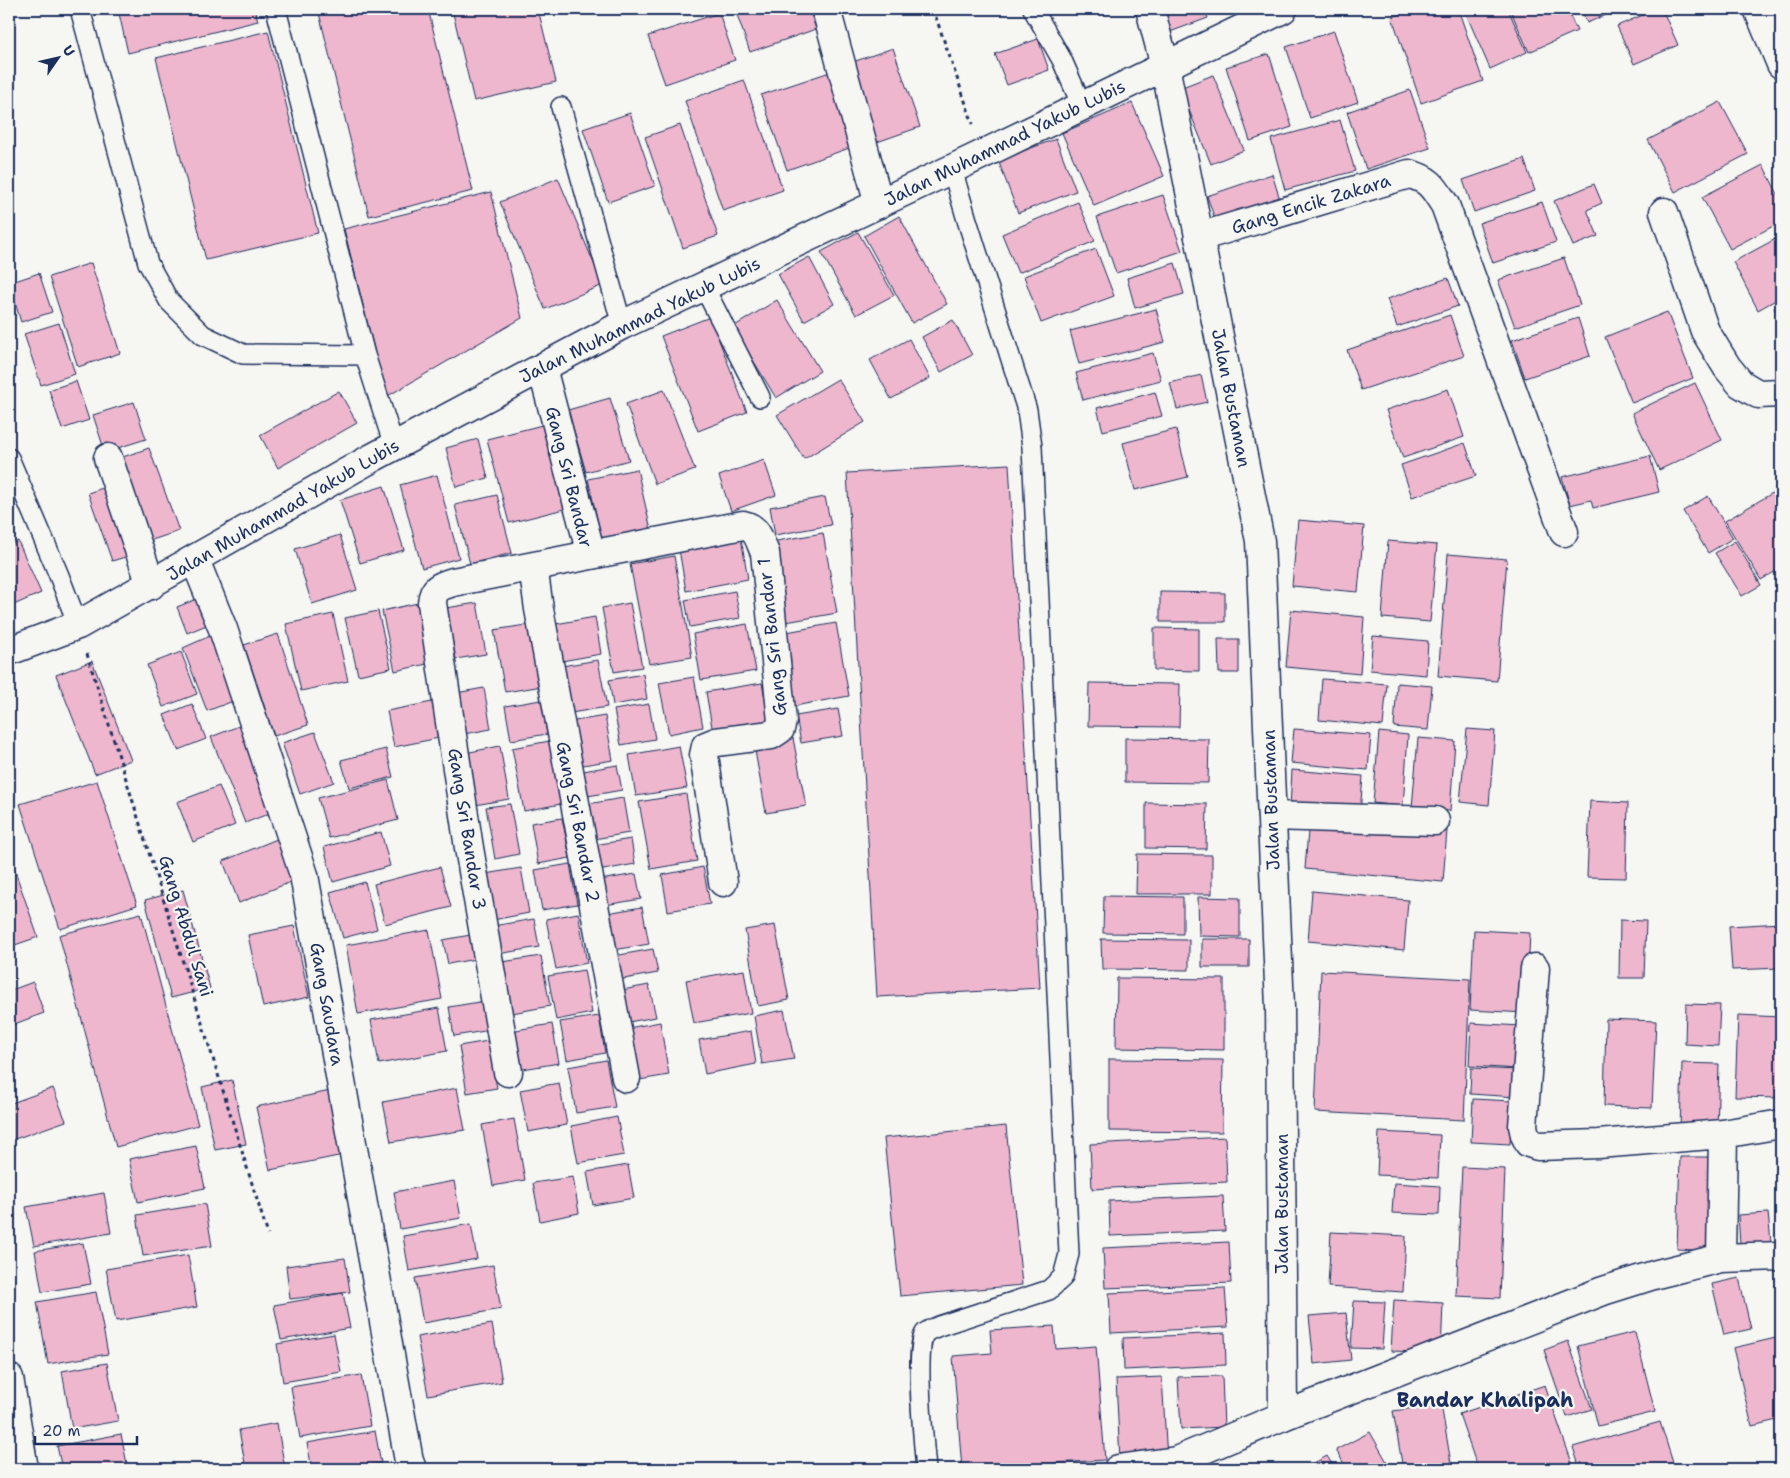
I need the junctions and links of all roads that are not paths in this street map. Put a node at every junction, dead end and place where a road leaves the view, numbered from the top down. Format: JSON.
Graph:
{"nodes":[{"id":1,"x":80,"y":9,"type":"edge"},
{"id":2,"x":276,"y":9,"type":"edge"},
{"id":3,"x":826,"y":9,"type":"edge"},
{"id":4,"x":1033,"y":9,"type":"edge"},
{"id":5,"x":1150,"y":9,"type":"edge"},
{"id":6,"x":1283,"y":9,"type":"edge"},
{"id":7,"x":1758,"y":9,"type":"edge"},
{"id":8,"x":1781,"y":64,"type":"edge"},
{"id":9,"x":1165,"y":66,"type":"junction"},
{"id":10,"x":1082,"y":106,"type":"junction"},
{"id":11,"x":561,"y":107,"type":"dead end"},
{"id":12,"x":952,"y":169,"type":"junction"},
{"id":13,"x":879,"y":204,"type":"junction"},
{"id":14,"x":1664,"y":212,"type":"dead end"},
{"id":15,"x":1199,"y":237,"type":"junction"},
{"id":16,"x":704,"y":287,"type":"junction"},
{"id":17,"x":622,"y":325,"type":"junction"},
{"id":18,"x":365,"y":355,"type":"junction"},
{"id":19,"x":542,"y":368,"type":"junction"},
{"id":20,"x":1781,"y":392,"type":"edge"},
{"id":21,"x":760,"y":397,"type":"dead end"},
{"id":22,"x":394,"y":446,"type":"junction"},
{"id":23,"x":9,"y":458,"type":"edge"},
{"id":24,"x":108,"y":458,"type":"dead end"},
{"id":25,"x":1564,"y":532,"type":"dead end"},
{"id":26,"x":591,"y":554,"type":"junction"},
{"id":27,"x":195,"y":560,"type":"junction"},
{"id":28,"x":533,"y":566,"type":"junction"},
{"id":29,"x":151,"y":585,"type":"junction"},
{"id":30,"x":438,"y":588,"type":"joint"},
{"id":31,"x":78,"y":625,"type":"junction"},
{"id":32,"x":9,"y":651,"type":"edge"},
{"id":33,"x":1272,"y":816,"type":"junction"},
{"id":34,"x":1435,"y":821,"type":"dead end"},
{"id":35,"x":723,"y":882,"type":"dead end"},
{"id":36,"x":1535,"y":968,"type":"dead end"},
{"id":37,"x":508,"y":1072,"type":"dead end"},
{"id":38,"x":626,"y":1078,"type":"dead end"},
{"id":39,"x":1781,"y":1124,"type":"edge"},
{"id":40,"x":1723,"y":1134,"type":"junction"},
{"id":41,"x":1781,"y":1256,"type":"edge"},
{"id":42,"x":1721,"y":1258,"type":"junction"},
{"id":43,"x":9,"y":1378,"type":"edge"},
{"id":44,"x":1283,"y":1416,"type":"junction"},
{"id":45,"x":410,"y":1465,"type":"edge"},
{"id":46,"x":1179,"y":1465,"type":"edge"},
{"id":47,"x":24,"y":1469,"type":"edge"},
{"id":48,"x":926,"y":1469,"type":"edge"},
{"id":49,"x":1118,"y":1469,"type":"edge"}],
"edges":[{"from":1,"to":18,"type":"lane"},
{"from":2,"to":18,"type":"lane"},
{"from":3,"to":13,"type":"street"},
{"from":4,"to":10,"type":"lane"},
{"from":5,"to":9,"type":"street","name":"Jalan Bustaman"},
{"from":6,"to":9,"type":"street","name":"Jalan Muhammad Yakub Lubis"},
{"from":7,"to":8,"type":"street"},
{"from":9,"to":10,"type":"street","name":"Jalan Muhammad Yakub Lubis"},
{"from":9,"to":15,"type":"street","name":"Jalan Bustaman"},
{"from":10,"to":12,"type":"street","name":"Jalan Muhammad Yakub Lubis"},
{"from":11,"to":17,"type":"lane"},
{"from":12,"to":13,"type":"street","name":"Jalan Muhammad Yakub Lubis"},
{"from":12,"to":48,"type":"lane"},
{"from":13,"to":16,"type":"street","name":"Jalan Muhammad Yakub Lubis"},
{"from":14,"to":20,"type":"street"},
{"from":15,"to":25,"type":"street","name":"Gang Encik Zakara"},
{"from":15,"to":33,"type":"street","name":"Jalan Bustaman"},
{"from":16,"to":17,"type":"street","name":"Jalan Muhammad Yakub Lubis"},
{"from":16,"to":21,"type":"lane"},
{"from":17,"to":19,"type":"street","name":"Jalan Muhammad Yakub Lubis"},
{"from":18,"to":22,"type":"lane"},
{"from":19,"to":22,"type":"street","name":"Jalan Muhammad Yakub Lubis"},
{"from":19,"to":26,"type":"street","name":"Gang Sri Bandar"},
{"from":22,"to":27,"type":"street","name":"Jalan Muhammad Yakub Lubis"},
{"from":23,"to":31,"type":"lane"},
{"from":24,"to":29,"type":"street"},
{"from":26,"to":28,"type":"street","name":"Gang Sri Bandar"},
{"from":26,"to":35,"type":"street","name":"Gang Sri Bandar 1"},
{"from":27,"to":29,"type":"street","name":"Jalan Muhammad Yakub Lubis"},
{"from":27,"to":45,"type":"street","name":"Gang Saudara"},
{"from":28,"to":30,"type":"street","name":"Gang Sri Bandar"},
{"from":28,"to":38,"type":"street","name":"Gang Sri Bandar 2"},
{"from":29,"to":31,"type":"street","name":"Jalan Muhammad Yakub Lubis"},
{"from":30,"to":37,"type":"street","name":"Gang Sri Bandar 3"},
{"from":31,"to":32,"type":"street","name":"Jalan Muhammad Yakub Lubis"},
{"from":33,"to":34,"type":"street"},
{"from":33,"to":44,"type":"street","name":"Jalan Bustaman"},
{"from":36,"to":40,"type":"street"},
{"from":39,"to":40,"type":"street"},
{"from":40,"to":42,"type":"street"},
{"from":41,"to":42,"type":"street"},
{"from":42,"to":44,"type":"street"},
{"from":43,"to":47,"type":"street"},
{"from":44,"to":46,"type":"street"},
{"from":46,"to":49,"type":"street"}]}
